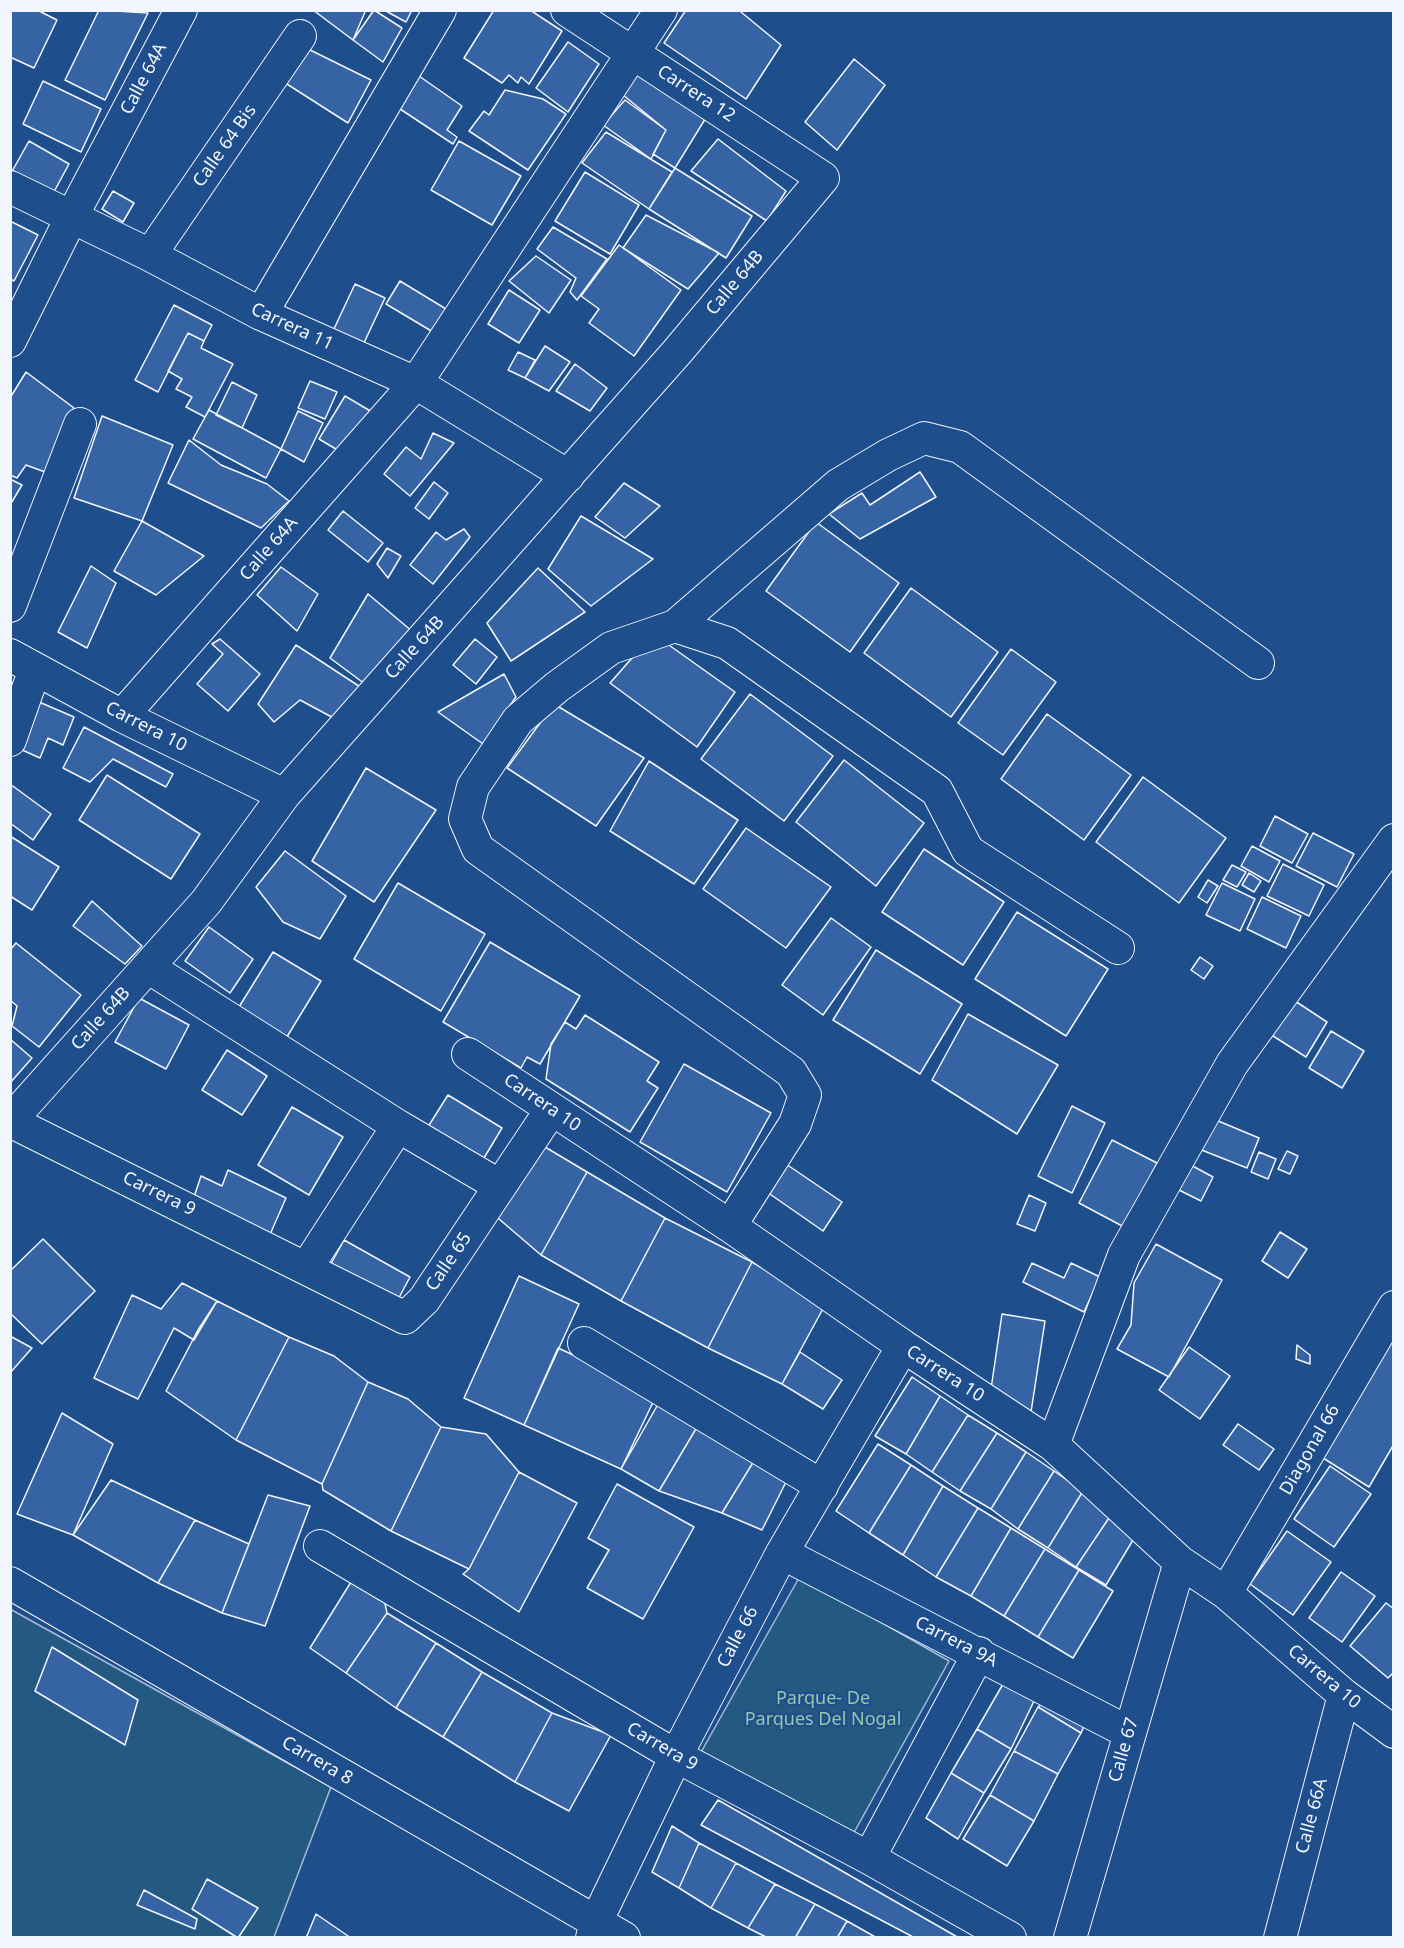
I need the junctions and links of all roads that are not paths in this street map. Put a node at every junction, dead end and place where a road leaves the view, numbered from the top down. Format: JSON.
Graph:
{"nodes":[{"id":1,"x":181,"y":10,"type":"edge"},
{"id":2,"x":440,"y":10,"type":"edge"},
{"id":3,"x":567,"y":10,"type":"edge"},
{"id":4,"x":661,"y":10,"type":"edge"},
{"id":5,"x":300,"y":36,"type":"dead end"},
{"id":6,"x":632,"y":52,"type":"junction"},
{"id":7,"x":823,"y":178,"type":"joint"},
{"id":8,"x":10,"y":187,"type":"edge"},
{"id":9,"x":71,"y":218,"type":"junction"},
{"id":10,"x":150,"y":255,"type":"junction"},
{"id":11,"x":261,"y":314,"type":"junction"},
{"id":12,"x":10,"y":341,"type":"edge"},
{"id":13,"x":416,"y":383,"type":"junction"},
{"id":14,"x":80,"y":424,"type":"dead end"},
{"id":15,"x":568,"y":476,"type":"junction"},
{"id":16,"x":10,"y":606,"type":"edge"},
{"id":17,"x":675,"y":626,"type":"junction"},
{"id":18,"x":23,"y":662,"type":"edge"},
{"id":19,"x":1258,"y":663,"type":"dead end"},
{"id":20,"x":122,"y":716,"type":"junction"},
{"id":21,"x":10,"y":740,"type":"edge"},
{"id":22,"x":284,"y":795,"type":"junction"},
{"id":23,"x":1394,"y":840,"type":"edge"},
{"id":24,"x":1118,"y":948,"type":"dead end"},
{"id":25,"x":148,"y":967,"type":"junction"},
{"id":26,"x":468,"y":1054,"type":"dead end"},
{"id":27,"x":551,"y":1110,"type":"junction"},
{"id":28,"x":11,"y":1121,"type":"edge"},
{"id":29,"x":398,"y":1126,"type":"junction"},
{"id":30,"x":500,"y":1186,"type":"junction"},
{"id":31,"x":730,"y":1226,"type":"junction"},
{"id":32,"x":307,"y":1267,"type":"junction"},
{"id":33,"x":1394,"y":1307,"type":"edge"},
{"id":34,"x":584,"y":1343,"type":"dead end"},
{"id":35,"x":903,"y":1346,"type":"junction"},
{"id":36,"x":1053,"y":1445,"type":"junction"},
{"id":37,"x":822,"y":1486,"type":"junction"},
{"id":38,"x":320,"y":1546,"type":"dead end"},
{"id":39,"x":782,"y":1553,"type":"junction"},
{"id":40,"x":1180,"y":1562,"type":"junction"},
{"id":41,"x":10,"y":1583,"type":"edge"},
{"id":42,"x":1226,"y":1593,"type":"junction"},
{"id":43,"x":979,"y":1653,"type":"junction"},
{"id":44,"x":1344,"y":1695,"type":"junction"},
{"id":45,"x":1128,"y":1732,"type":"junction"},
{"id":46,"x":1394,"y":1732,"type":"edge"},
{"id":47,"x":676,"y":1756,"type":"junction"},
{"id":48,"x":869,"y":1858,"type":"junction"},
{"id":49,"x":594,"y":1930,"type":"edge"},
{"id":50,"x":624,"y":1938,"type":"edge"},
{"id":51,"x":1010,"y":1938,"type":"edge"},
{"id":52,"x":1070,"y":1938,"type":"edge"},
{"id":53,"x":1280,"y":1938,"type":"edge"}],
"edges":[{"from":1,"to":9,"type":"street","name":"Calle 64A"},
{"from":2,"to":11,"type":"street"},
{"from":3,"to":6,"type":"street","name":"Carrera 12"},
{"from":4,"to":6,"type":"street"},
{"from":5,"to":10,"type":"street","name":"Calle 64 Bis"},
{"from":6,"to":7,"type":"street","name":"Carrera 12"},
{"from":6,"to":13,"type":"street"},
{"from":7,"to":15,"type":"street","name":"Calle 64B"},
{"from":8,"to":9,"type":"street","name":"Carrera 11"},
{"from":9,"to":10,"type":"street","name":"Carrera 11"},
{"from":9,"to":12,"type":"street","name":"Calle 64A"},
{"from":10,"to":11,"type":"street","name":"Carrera 11"},
{"from":11,"to":13,"type":"street","name":"Carrera 11"},
{"from":13,"to":15,"type":"street","name":"Carrera 11"},
{"from":13,"to":20,"type":"street","name":"Calle 64A"},
{"from":14,"to":16,"type":"street"},
{"from":15,"to":22,"type":"street","name":"Calle 64B"},
{"from":17,"to":19,"type":"street"},
{"from":17,"to":24,"type":"street"},
{"from":17,"to":31,"type":"street"},
{"from":18,"to":20,"type":"street","name":"Carrera 10"},
{"from":18,"to":21,"type":"street"},
{"from":20,"to":22,"type":"street","name":"Carrera 10"},
{"from":22,"to":25,"type":"street","name":"Calle 64B"},
{"from":23,"to":36,"type":"street"},
{"from":25,"to":28,"type":"street","name":"Calle 64B"},
{"from":25,"to":29,"type":"street"},
{"from":26,"to":27,"type":"street","name":"Carrera 10"},
{"from":27,"to":30,"type":"street","name":"Calle 65"},
{"from":27,"to":31,"type":"street","name":"Carrera 10"},
{"from":28,"to":32,"type":"street","name":"Carrera 9"},
{"from":29,"to":30,"type":"street"},
{"from":29,"to":32,"type":"street"},
{"from":30,"to":32,"type":"street","name":"Calle 65"},
{"from":31,"to":35,"type":"street","name":"Carrera 10"},
{"from":33,"to":42,"type":"street","name":"Diagonal 66"},
{"from":34,"to":37,"type":"street"},
{"from":35,"to":36,"type":"street","name":"Carrera 10"},
{"from":35,"to":37,"type":"street","name":"Calle 66"},
{"from":36,"to":40,"type":"street","name":"Carrera 10"},
{"from":37,"to":39,"type":"street","name":"Calle 66"},
{"from":38,"to":47,"type":"street","name":"Carrera 9"},
{"from":39,"to":43,"type":"street","name":"Carrera 9A"},
{"from":39,"to":47,"type":"street","name":"Calle 66"},
{"from":40,"to":42,"type":"street","name":"Carrera 10"},
{"from":40,"to":45,"type":"street","name":"Calle 67"},
{"from":41,"to":49,"type":"street","name":"Carrera 8"},
{"from":42,"to":44,"type":"street","name":"Carrera 10"},
{"from":43,"to":45,"type":"street","name":"Carrera 9A"},
{"from":43,"to":48,"type":"street"},
{"from":44,"to":46,"type":"street","name":"Carrera 10"},
{"from":44,"to":53,"type":"street","name":"Calle 66A"},
{"from":45,"to":52,"type":"street","name":"Calle 67"},
{"from":47,"to":48,"type":"street","name":"Carrera 9"},
{"from":47,"to":49,"type":"street","name":"Calle 66"},
{"from":48,"to":51,"type":"street","name":"Carrera 9"},
{"from":49,"to":50,"type":"street","name":"Carrera 8"}]}
